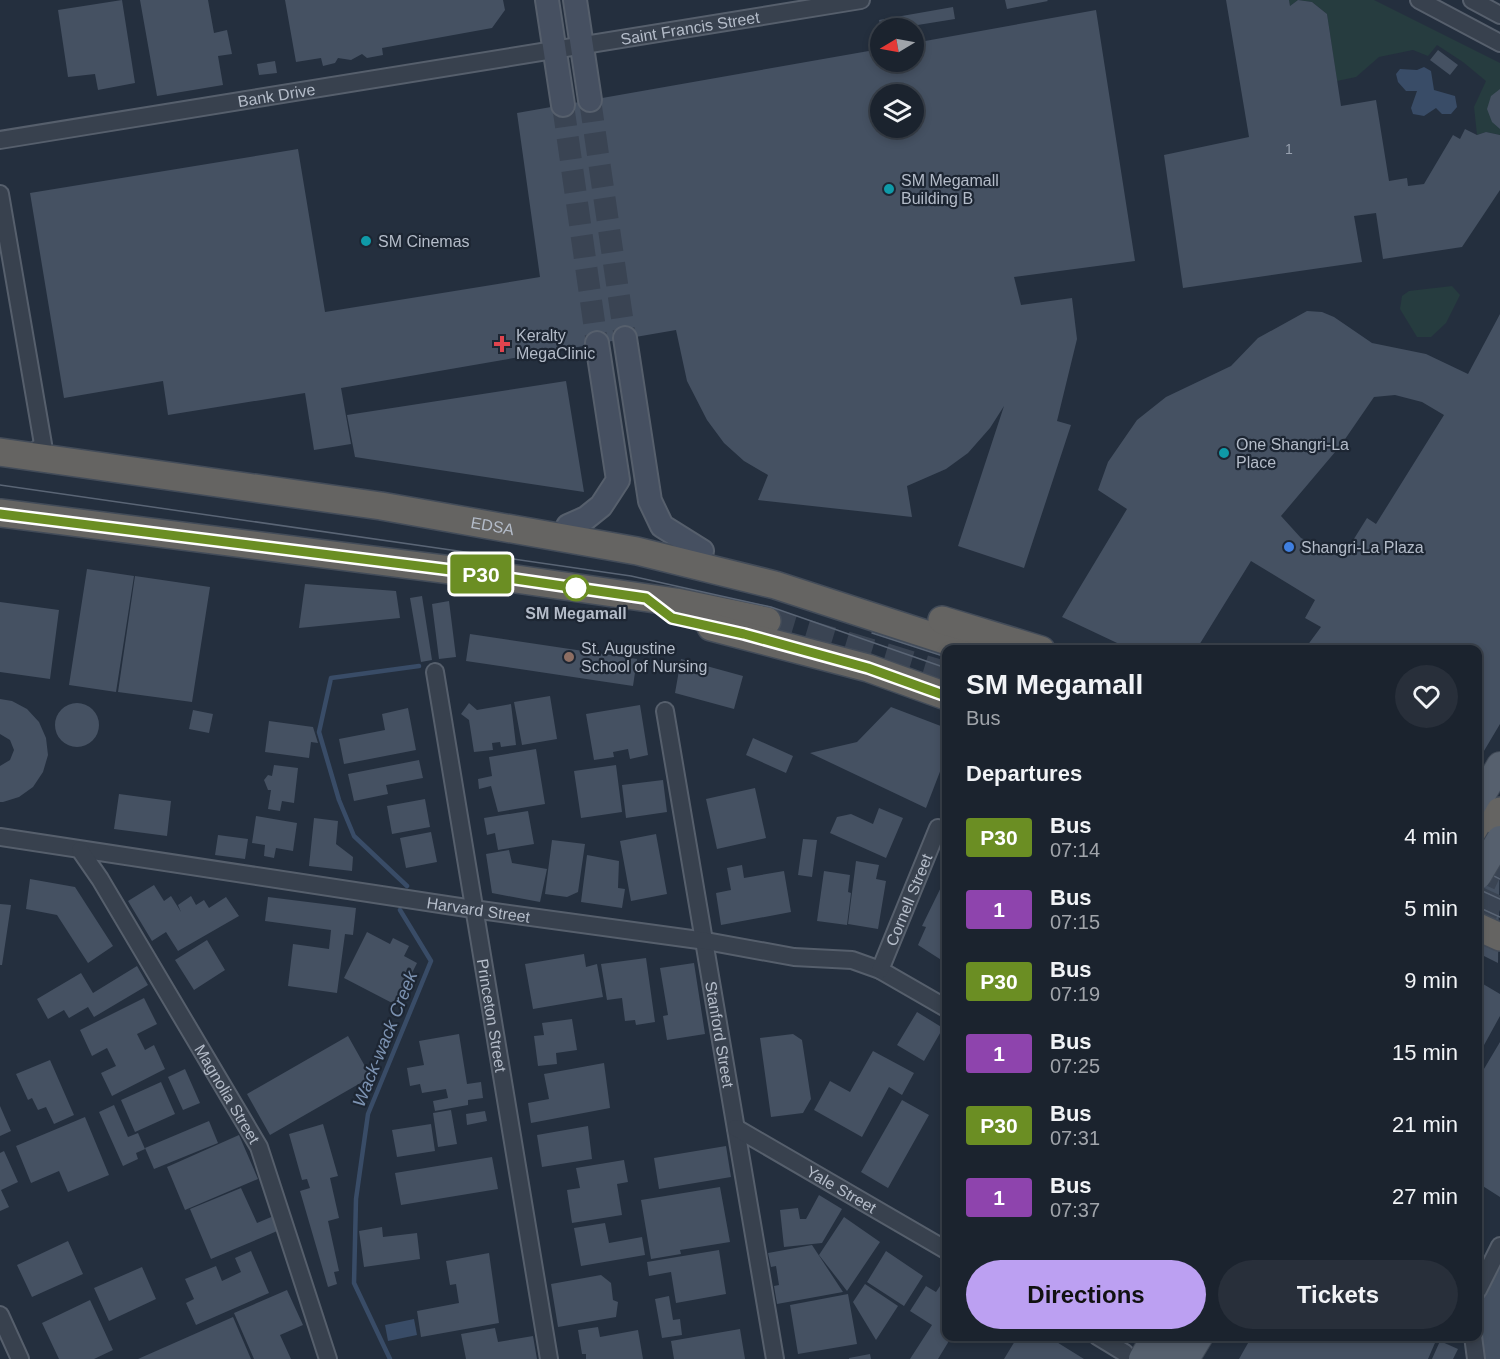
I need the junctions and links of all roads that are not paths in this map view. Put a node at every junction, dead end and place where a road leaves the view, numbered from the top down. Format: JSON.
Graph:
{"nodes":[{"id":1,"x":547,"y":0,"type":"edge"},
{"id":2,"x":568,"y":0,"type":"edge"},
{"id":3,"x":575,"y":0,"type":"edge"},
{"id":4,"x":861,"y":0,"type":"edge"},
{"id":5,"x":1419,"y":0,"type":"edge"},
{"id":6,"x":1472,"y":0,"type":"edge"},
{"id":7,"x":1500,"y":15,"type":"edge"},
{"id":8,"x":1500,"y":43,"type":"edge"},
{"id":9,"x":570,"y":46,"type":"junction"},
{"id":10,"x":590,"y":100,"type":"tunnel mouth"},
{"id":11,"x":562,"y":105,"type":"tunnel mouth"},
{"id":12,"x":0,"y":140,"type":"edge"},
{"id":13,"x":0,"y":194,"type":"edge"},
{"id":14,"x":625,"y":338,"type":"tunnel mouth"},
{"id":15,"x":597,"y":343,"type":"tunnel mouth"},
{"id":16,"x":0,"y":452,"type":"edge"},
{"id":17,"x":29,"y":457,"type":"junction"},
{"id":18,"x":645,"y":475,"type":"junction"},
{"id":19,"x":618,"y":480,"type":"junction"},
{"id":20,"x":0,"y":513,"type":"edge"},
{"id":21,"x":568,"y":526,"type":"junction"},
{"id":22,"x":535,"y":534,"type":"junction"},
{"id":23,"x":702,"y":551,"type":"junction"},
{"id":24,"x":646,"y":598,"type":"junction"},
{"id":25,"x":767,"y":621,"type":"tunnel mouth"},
{"id":26,"x":960,"y":645,"type":"edge"},
{"id":27,"x":1024,"y":645,"type":"edge"},
{"id":28,"x":435,"y":672,"type":"dead end"},
{"id":29,"x":942,"y":695,"type":"edge"},
{"id":30,"x":665,"y":711,"type":"dead end"},
{"id":31,"x":1500,"y":765,"type":"edge"},
{"id":32,"x":1482,"y":795,"type":"edge"},
{"id":33,"x":1500,"y":804,"type":"edge"},
{"id":34,"x":1500,"y":811,"type":"edge"},
{"id":35,"x":938,"y":828,"type":"dead end"},
{"id":36,"x":1482,"y":834,"type":"edge"},
{"id":37,"x":0,"y":837,"type":"edge"},
{"id":38,"x":80,"y":850,"type":"junction"},
{"id":39,"x":1492,"y":851,"type":"edge"},
{"id":40,"x":1482,"y":869,"type":"edge"},
{"id":41,"x":1482,"y":881,"type":"edge"},
{"id":42,"x":473,"y":909,"type":"junction"},
{"id":43,"x":1482,"y":929,"type":"edge"},
{"id":44,"x":1500,"y":937,"type":"edge"},
{"id":45,"x":706,"y":941,"type":"junction"},
{"id":46,"x":880,"y":969,"type":"junction"},
{"id":47,"x":942,"y":1006,"type":"edge"},
{"id":48,"x":736,"y":1128,"type":"junction"},
{"id":49,"x":1500,"y":1246,"type":"edge"},
{"id":50,"x":942,"y":1248,"type":"edge"},
{"id":51,"x":1482,"y":1282,"type":"edge"},
{"id":52,"x":0,"y":1316,"type":"edge"},
{"id":53,"x":1106,"y":1341,"type":"edge"},
{"id":54,"x":1150,"y":1341,"type":"edge"},
{"id":55,"x":1474,"y":1341,"type":"edge"},
{"id":56,"x":1197,"y":1345,"type":"edge"},
{"id":57,"x":1134,"y":1356,"type":"edge"},
{"id":58,"x":20,"y":1359,"type":"edge"},
{"id":59,"x":328,"y":1359,"type":"edge"},
{"id":60,"x":549,"y":1359,"type":"edge"},
{"id":61,"x":775,"y":1359,"type":"edge"},
{"id":62,"x":1164,"y":1359,"type":"edge"},
{"id":63,"x":1476,"y":1359,"type":"edge"}],
"edges":[{"from":1,"to":9,"type":"main road"},
{"from":2,"to":9,"type":"main road"},
{"from":3,"to":9,"type":"main road"},
{"from":4,"to":9,"type":"street","name":"Saint Francis Street"},
{"from":5,"to":8,"type":"street"},
{"from":6,"to":7,"type":"street"},
{"from":9,"to":10,"type":"main road"},
{"from":9,"to":11,"type":"main road"},
{"from":9,"to":12,"type":"street","name":"Bank Drive"},
{"from":13,"to":17,"type":"street"},
{"from":14,"to":18,"type":"main road"},
{"from":15,"to":19,"type":"main road"},
{"from":16,"to":17,"type":"highway","name":"EDSA"},
{"from":17,"to":22,"type":"highway","name":"EDSA"},
{"from":18,"to":19,"type":"main road"},
{"from":18,"to":23,"type":"main road"},
{"from":19,"to":21,"type":"main road"},
{"from":20,"to":24,"type":"highway"},
{"from":21,"to":22,"type":"highway"},
{"from":21,"to":23,"type":"highway"},
{"from":22,"to":26,"type":"highway","name":"EDSA"},
{"from":23,"to":27,"type":"highway"},
{"from":24,"to":25,"type":"highway"},
{"from":24,"to":29,"type":"highway"},
{"from":28,"to":42,"type":"street","name":"Princeton Street"},
{"from":30,"to":45,"type":"street","name":"Stanford Street"},
{"from":31,"to":32,"type":"main road"},
{"from":33,"to":36,"type":"main road"},
{"from":34,"to":39,"type":"highway"},
{"from":35,"to":46,"type":"street","name":"Cornell Street"},
{"from":37,"to":38,"type":"street","name":"Harvard Street"},
{"from":38,"to":42,"type":"street","name":"Harvard Street"},
{"from":38,"to":59,"type":"street","name":"Magnolia Street"},
{"from":39,"to":40,"type":"main road","bridge":true},
{"from":39,"to":41,"type":"main road"},
{"from":42,"to":45,"type":"street","name":"Harvard Street"},
{"from":42,"to":60,"type":"street","name":"Princeton Street"},
{"from":43,"to":44,"type":"highway"},
{"from":45,"to":46,"type":"street","name":"Harvard Street"},
{"from":45,"to":48,"type":"street","name":"Stanford Street"},
{"from":46,"to":47,"type":"street","name":"Harvard Street"},
{"from":48,"to":50,"type":"street","name":"Yale Street"},
{"from":48,"to":61,"type":"street","name":"Stanford Street"},
{"from":49,"to":51,"type":"street"},
{"from":52,"to":58,"type":"street"},
{"from":53,"to":57,"type":"street"},
{"from":54,"to":57,"type":"main road"},
{"from":55,"to":63,"type":"street"},
{"from":56,"to":62,"type":"main road"}]}
